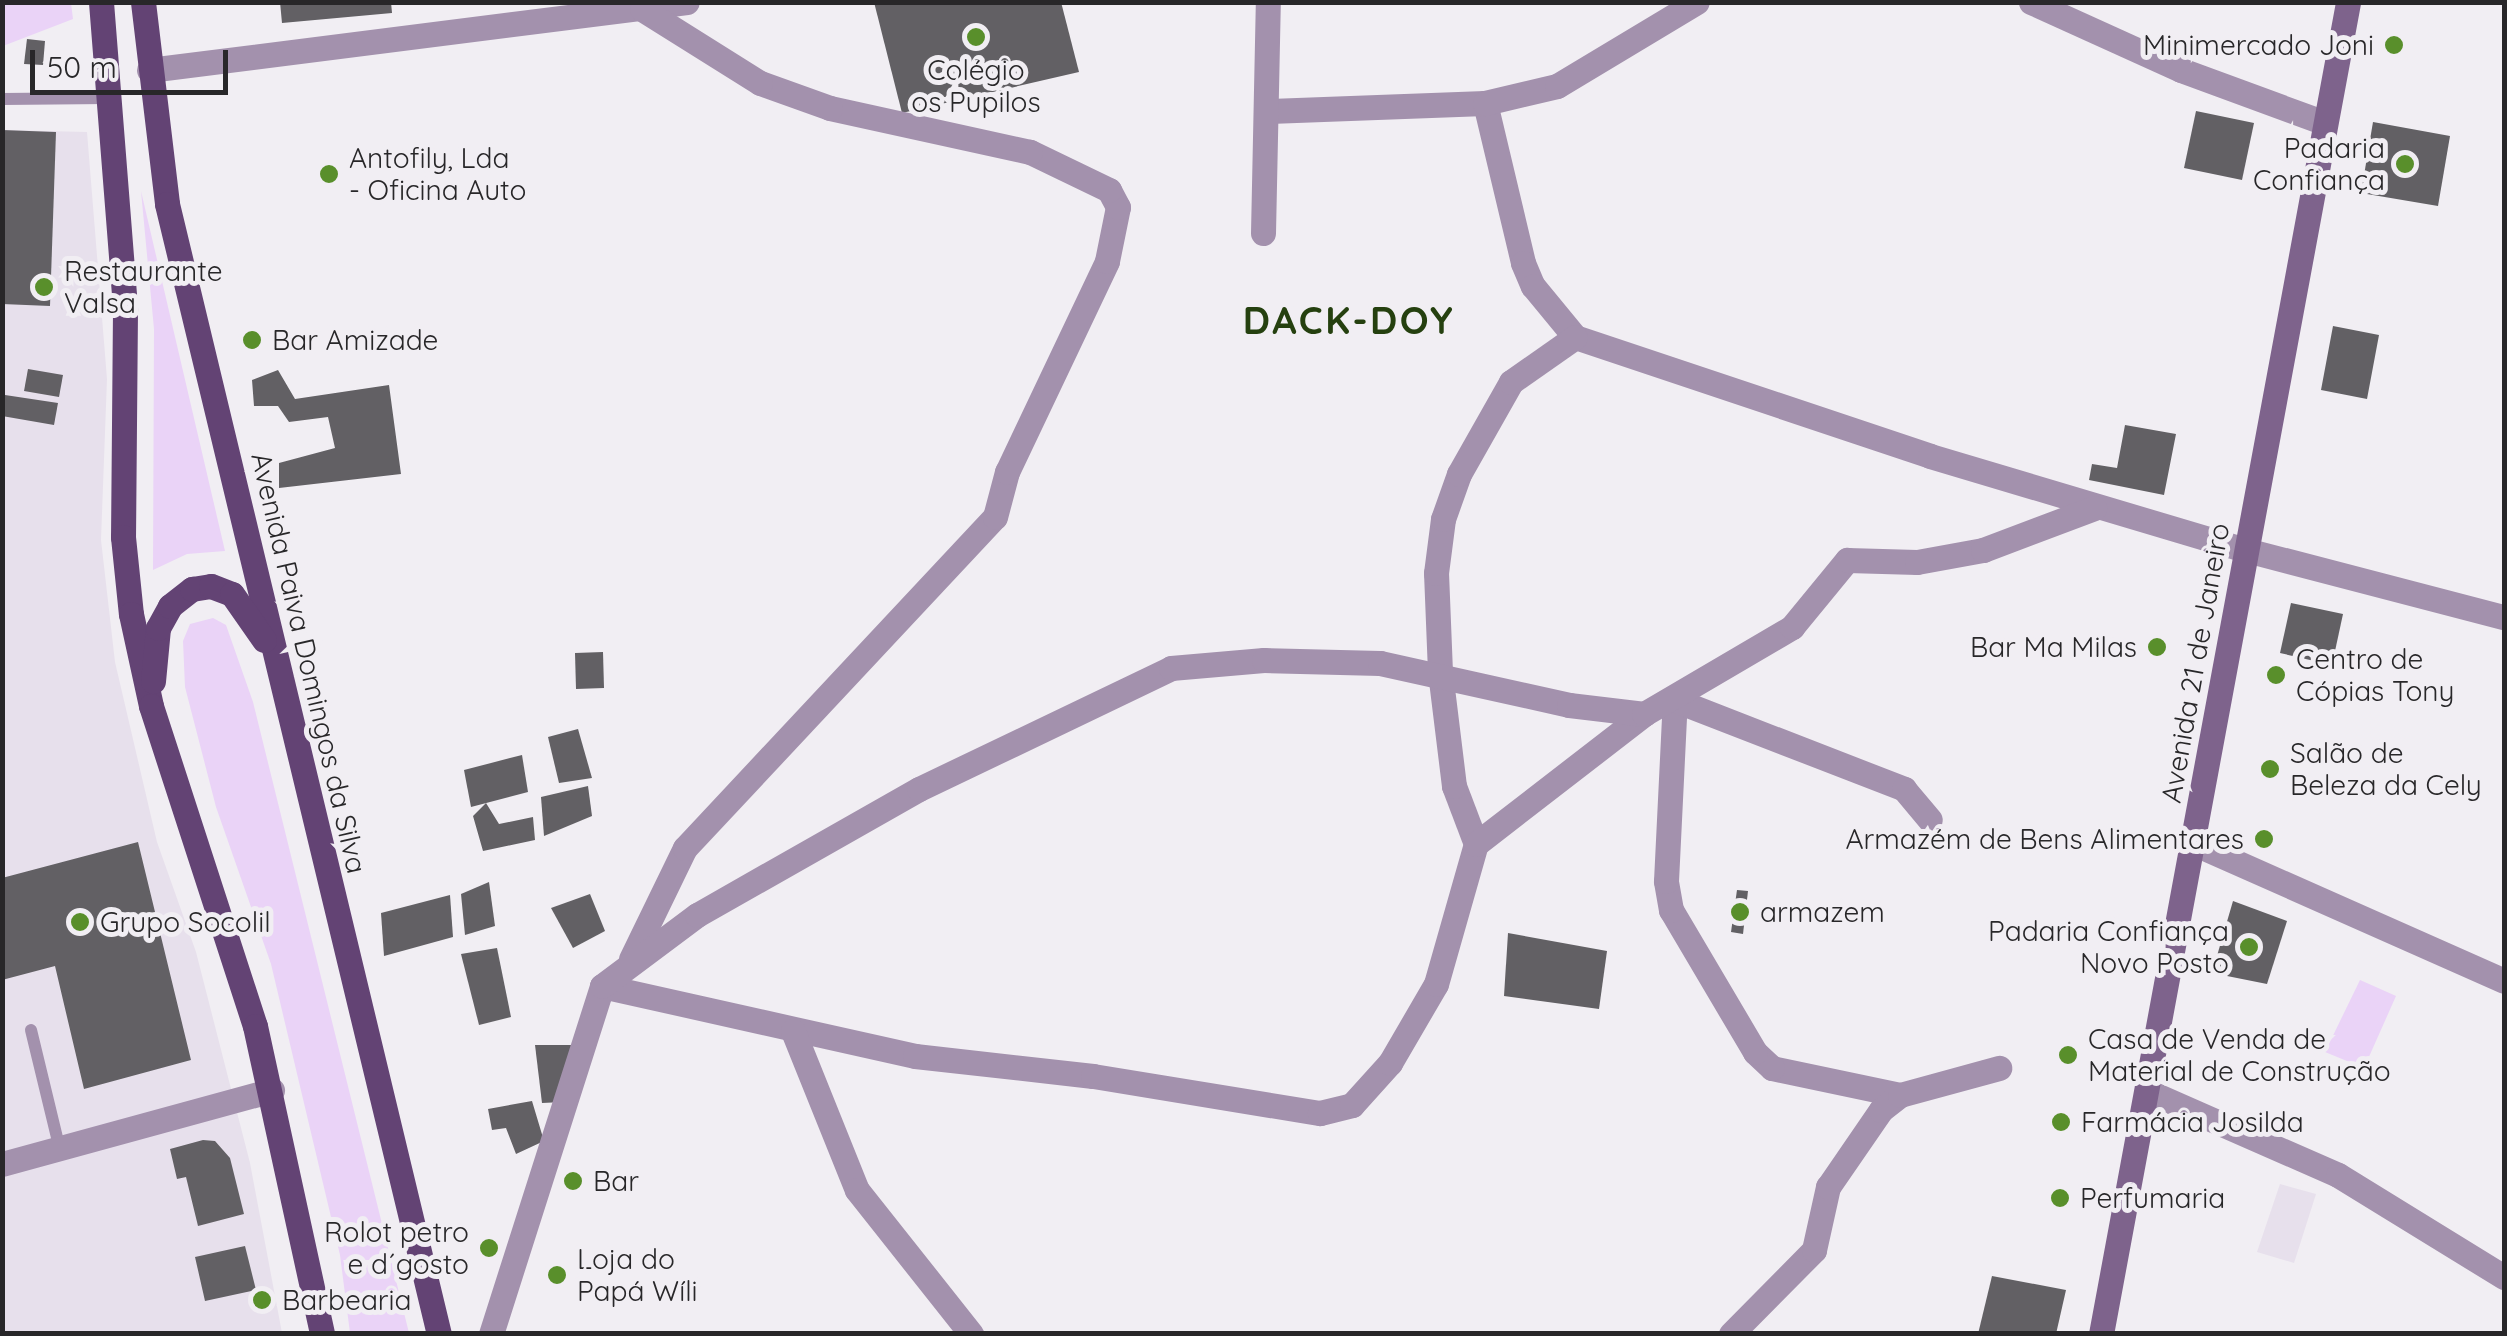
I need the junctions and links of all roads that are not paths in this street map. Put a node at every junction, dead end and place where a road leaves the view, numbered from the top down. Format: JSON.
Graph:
{"nodes":[{"id":1,"x":101,"y":2,"type":"edge"},
{"id":2,"x":143,"y":2,"type":"edge"},
{"id":3,"x":687,"y":2,"type":"edge"},
{"id":4,"x":1268,"y":2,"type":"edge"},
{"id":5,"x":1697,"y":2,"type":"edge"},
{"id":6,"x":2031,"y":2,"type":"edge"},
{"id":7,"x":2348,"y":2,"type":"edge"},
{"id":8,"x":642,"y":9,"type":"junction"},
{"id":9,"x":149,"y":70,"type":"junction"},
{"id":10,"x":106,"y":98,"type":"junction"},
{"id":11,"x":2,"y":99,"type":"edge"},
{"id":12,"x":1485,"y":103,"type":"junction"},
{"id":13,"x":1268,"y":111,"type":"junction"},
{"id":14,"x":2325,"y":122,"type":"junction"},
{"id":15,"x":1263,"y":232,"type":"dead end"},
{"id":16,"x":1575,"y":337,"type":"junction"},
{"id":17,"x":2094,"y":508,"type":"junction"},
{"id":18,"x":2246,"y":550,"type":"junction"},
{"id":19,"x":2504,"y":617,"type":"edge"},
{"id":20,"x":280,"y":672,"type":"junction"},
{"id":21,"x":1440,"y":672,"type":"junction"},
{"id":22,"x":1675,"y":700,"type":"junction"},
{"id":23,"x":152,"y":706,"type":"junction"},
{"id":24,"x":1644,"y":714,"type":"junction"},
{"id":25,"x":1930,"y":820,"type":"dead end"},
{"id":26,"x":1476,"y":844,"type":"junction"},
{"id":27,"x":2193,"y":844,"type":"junction"},
{"id":28,"x":631,"y":959,"type":"junction"},
{"id":29,"x":2504,"y":981,"type":"edge"},
{"id":30,"x":602,"y":986,"type":"junction"},
{"id":31,"x":32,"y":1030,"type":"dead end"},
{"id":32,"x":793,"y":1031,"type":"junction"},
{"id":33,"x":1999,"y":1068,"type":"dead end"},
{"id":34,"x":272,"y":1090,"type":"junction"},
{"id":35,"x":2149,"y":1092,"type":"junction"},
{"id":36,"x":1900,"y":1095,"type":"junction"},
{"id":37,"x":60,"y":1150,"type":"junction"},
{"id":38,"x":2,"y":1164,"type":"edge"},
{"id":39,"x":2504,"y":1277,"type":"edge"},
{"id":40,"x":322,"y":1334,"type":"edge"},
{"id":41,"x":440,"y":1334,"type":"edge"},
{"id":42,"x":491,"y":1334,"type":"edge"},
{"id":43,"x":971,"y":1334,"type":"edge"},
{"id":44,"x":1730,"y":1334,"type":"edge"},
{"id":45,"x":2102,"y":1334,"type":"edge"}],
"edges":[{"from":1,"to":10,"type":"main road"},
{"from":2,"to":9,"type":"main road","name":"Avenida Paiva Domingos da Silva"},
{"from":3,"to":8,"type":"street"},
{"from":4,"to":13,"type":"street"},
{"from":5,"to":12,"type":"street"},
{"from":6,"to":14,"type":"street"},
{"from":7,"to":14,"type":"main road","name":"Avenida 21 de Janeiro"},
{"from":8,"to":9,"type":"street"},
{"from":8,"to":28,"type":"street"},
{"from":9,"to":20,"type":"main road","name":"Avenida Paiva Domingos da Silva"},
{"from":10,"to":11,"type":"lane"},
{"from":10,"to":23,"type":"main road"},
{"from":12,"to":13,"type":"street"},
{"from":12,"to":16,"type":"street"},
{"from":13,"to":15,"type":"street"},
{"from":14,"to":18,"type":"main road","name":"Avenida 21 de Janeiro"},
{"from":16,"to":17,"type":"street"},
{"from":16,"to":21,"type":"street"},
{"from":17,"to":18,"type":"street"},
{"from":17,"to":22,"type":"street"},
{"from":18,"to":19,"type":"street"},
{"from":18,"to":27,"type":"main road","name":"Avenida 21 de Janeiro"},
{"from":20,"to":23,"type":"main road"},
{"from":20,"to":41,"type":"main road","name":"Avenida Paiva Domingos da Silva"},
{"from":21,"to":24,"type":"street"},
{"from":21,"to":26,"type":"street"},
{"from":21,"to":28,"type":"street"},
{"from":22,"to":24,"type":"street"},
{"from":22,"to":25,"type":"street"},
{"from":22,"to":36,"type":"street"},
{"from":23,"to":34,"type":"main road"},
{"from":24,"to":26,"type":"street"},
{"from":26,"to":32,"type":"street"},
{"from":27,"to":29,"type":"street"},
{"from":27,"to":35,"type":"main road","name":"Avenida 21 de Janeiro"},
{"from":28,"to":30,"type":"street"},
{"from":30,"to":32,"type":"street"},
{"from":30,"to":42,"type":"street"},
{"from":31,"to":37,"type":"lane"},
{"from":32,"to":43,"type":"street"},
{"from":33,"to":36,"type":"street"},
{"from":34,"to":37,"type":"street"},
{"from":34,"to":40,"type":"main road"},
{"from":35,"to":39,"type":"street"},
{"from":35,"to":45,"type":"main road","name":"Avenida 21 de Janeiro"},
{"from":36,"to":44,"type":"street"},
{"from":37,"to":38,"type":"street"}]}
